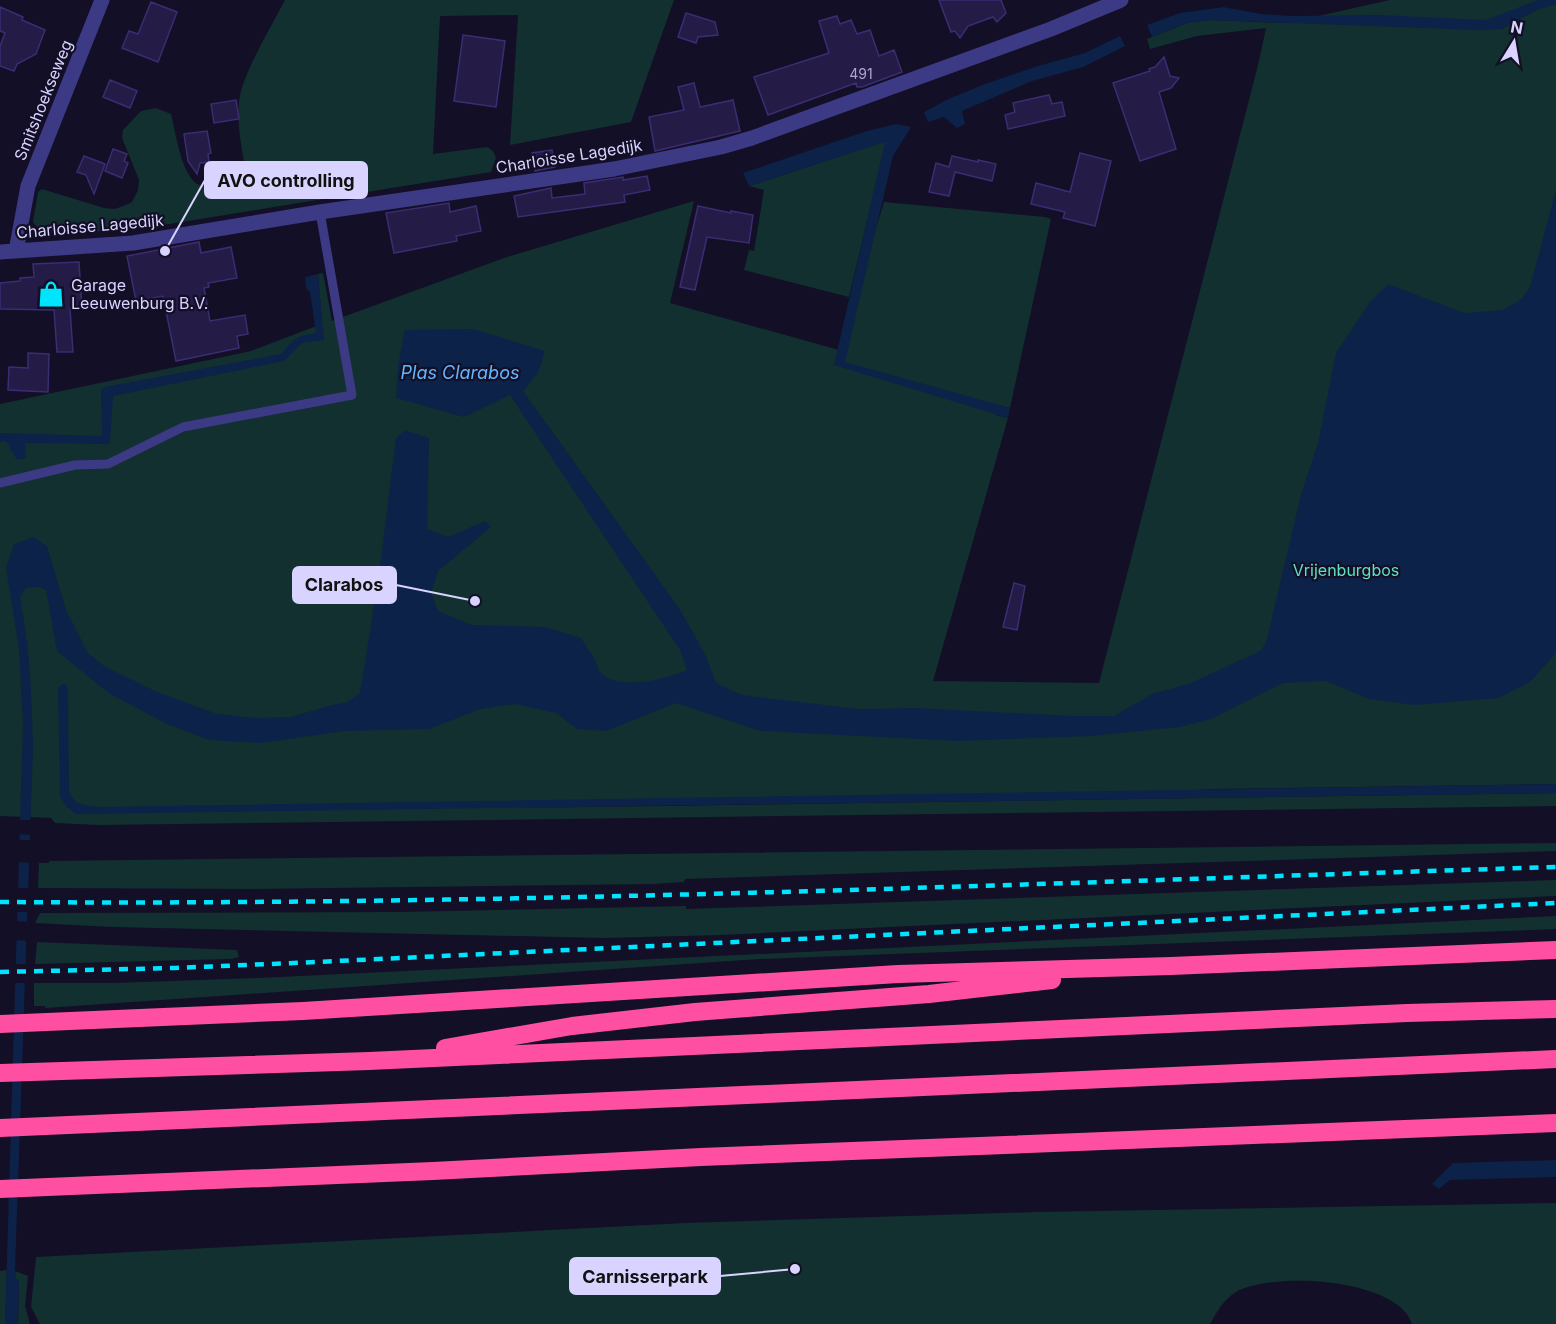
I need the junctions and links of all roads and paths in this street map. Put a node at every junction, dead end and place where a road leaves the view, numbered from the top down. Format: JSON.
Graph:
{"nodes":[{"id":1,"x":102,"y":0,"type":"edge"},
{"id":2,"x":1121,"y":0,"type":"edge"},
{"id":3,"x":320,"y":212,"type":"junction"},
{"id":4,"x":6,"y":253,"type":"edge"},
{"id":5,"x":0,"y":483,"type":"edge"},
{"id":6,"x":1556,"y":950,"type":"edge"},
{"id":7,"x":1171,"y":966,"type":"junction"},
{"id":8,"x":1556,"y":1009,"type":"edge"},
{"id":9,"x":0,"y":1024,"type":"edge"},
{"id":10,"x":1556,"y":1059,"type":"edge"},
{"id":11,"x":369,"y":1061,"type":"junction"},
{"id":12,"x":0,"y":1073,"type":"edge"},
{"id":13,"x":1556,"y":1123,"type":"edge"},
{"id":14,"x":0,"y":1128,"type":"edge"},
{"id":15,"x":0,"y":1189,"type":"edge"}],
"edges":[{"from":1,"to":4,"type":"street","name":"Smitshoekseweg"},
{"from":2,"to":3,"type":"street","name":"Charloisse Lagedijk"},
{"from":3,"to":4,"type":"street","name":"Charloisse Lagedijk"},
{"from":3,"to":5,"type":"lane"},
{"from":6,"to":7,"type":"highway"},
{"from":7,"to":9,"type":"highway"},
{"from":7,"to":11,"type":"highway"},
{"from":8,"to":11,"type":"highway"},
{"from":10,"to":14,"type":"highway"},
{"from":11,"to":12,"type":"highway"},
{"from":13,"to":15,"type":"highway"}]}
